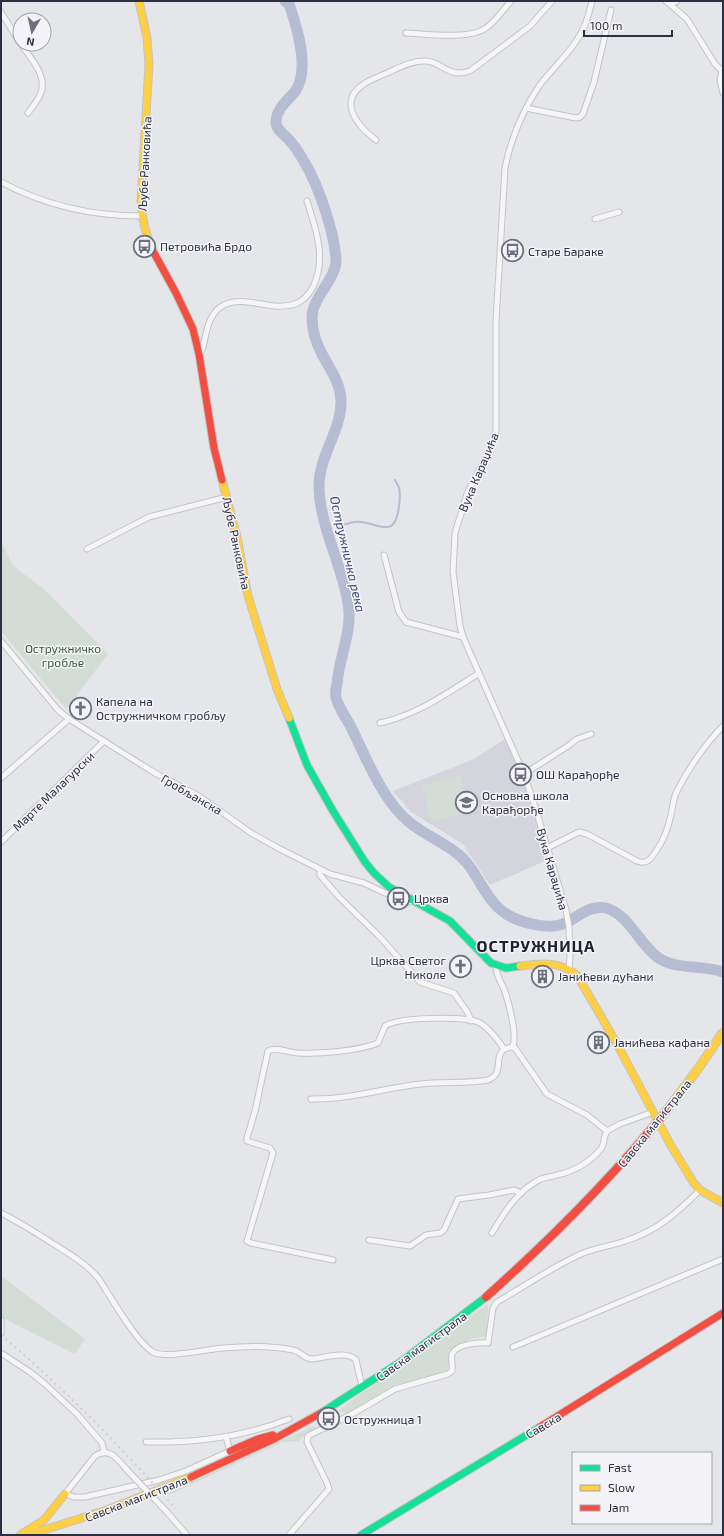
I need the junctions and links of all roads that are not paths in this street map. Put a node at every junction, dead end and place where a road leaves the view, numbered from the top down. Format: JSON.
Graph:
{"nodes":[{"id":1,"x":139,"y":1,"type":"edge"},
{"id":2,"x":511,"y":1,"type":"edge"},
{"id":3,"x":552,"y":1,"type":"edge"},
{"id":4,"x":592,"y":1,"type":"edge"},
{"id":5,"x":677,"y":1,"type":"edge"},
{"id":6,"x":668,"y":3,"type":"edge"},
{"id":7,"x":611,"y":10,"type":"dead end"},
{"id":8,"x":1,"y":12,"type":"edge"},
{"id":9,"x":12,"y":30,"type":"edge"},
{"id":10,"x":406,"y":33,"type":"dead end"},
{"id":11,"x":26,"y":52,"type":"edge"},
{"id":12,"x":723,"y":71,"type":"edge"},
{"id":13,"x":723,"y":92,"type":"edge"},
{"id":14,"x":526,"y":108,"type":"junction"},
{"id":15,"x":28,"y":113,"type":"dead end"},
{"id":16,"x":376,"y":140,"type":"dead end"},
{"id":17,"x":1,"y":182,"type":"edge"},
{"id":18,"x":307,"y":201,"type":"dead end"},
{"id":19,"x":619,"y":212,"type":"dead end"},
{"id":20,"x":141,"y":216,"type":"junction"},
{"id":21,"x":595,"y":219,"type":"dead end"},
{"id":22,"x":199,"y":354,"type":"junction"},
{"id":23,"x":227,"y":497,"type":"junction"},
{"id":24,"x":87,"y":548,"type":"dead end"},
{"id":25,"x":384,"y":555,"type":"dead end"},
{"id":26,"x":463,"y":637,"type":"junction"},
{"id":27,"x":1,"y":641,"type":"edge"},
{"id":28,"x":478,"y":674,"type":"junction"},
{"id":29,"x":69,"y":719,"type":"junction"},
{"id":30,"x":380,"y":723,"type":"dead end"},
{"id":31,"x":723,"y":726,"type":"edge"},
{"id":32,"x":591,"y":734,"type":"dead end"},
{"id":33,"x":104,"y":741,"type":"junction"},
{"id":34,"x":524,"y":774,"type":"junction"},
{"id":35,"x":1,"y":778,"type":"edge"},
{"id":36,"x":1,"y":842,"type":"edge"},
{"id":37,"x":547,"y":848,"type":"junction"},
{"id":38,"x":320,"y":870,"type":"junction"},
{"id":39,"x":412,"y":900,"type":"junction"},
{"id":40,"x":496,"y":966,"type":"junction"},
{"id":41,"x":569,"y":969,"type":"junction"},
{"id":42,"x":471,"y":1021,"type":"junction"},
{"id":43,"x":723,"y":1032,"type":"edge"},
{"id":44,"x":513,"y":1047,"type":"junction"},
{"id":45,"x":504,"y":1049,"type":"junction"},
{"id":46,"x":311,"y":1099,"type":"dead end"},
{"id":47,"x":653,"y":1112,"type":"junction"},
{"id":48,"x":607,"y":1131,"type":"junction"},
{"id":49,"x":700,"y":1190,"type":"junction"},
{"id":50,"x":521,"y":1193,"type":"junction"},
{"id":51,"x":723,"y":1203,"type":"edge"},
{"id":52,"x":1,"y":1213,"type":"edge"},
{"id":53,"x":492,"y":1233,"type":"dead end"},
{"id":54,"x":369,"y":1240,"type":"dead end"},
{"id":55,"x":723,"y":1259,"type":"edge"},
{"id":56,"x":333,"y":1260,"type":"dead end"},
{"id":57,"x":723,"y":1314,"type":"edge"},
{"id":58,"x":1,"y":1320,"type":"edge"},
{"id":59,"x":1,"y":1333,"type":"edge"},
{"id":60,"x":513,"y":1347,"type":"dead end"},
{"id":61,"x":1,"y":1353,"type":"edge"},
{"id":62,"x":362,"y":1387,"type":"junction"},
{"id":63,"x":289,"y":1419,"type":"dead end"},
{"id":64,"x":283,"y":1434,"type":"junction"},
{"id":65,"x":226,"y":1437,"type":"junction"},
{"id":66,"x":146,"y":1442,"type":"dead end"},
{"id":67,"x":230,"y":1451,"type":"junction"},
{"id":68,"x":104,"y":1452,"type":"junction"},
{"id":69,"x":65,"y":1494,"type":"junction"},
{"id":70,"x":20,"y":1535,"type":"edge"},
{"id":71,"x":28,"y":1535,"type":"edge"},
{"id":72,"x":186,"y":1535,"type":"edge"},
{"id":73,"x":289,"y":1535,"type":"edge"},
{"id":74,"x":361,"y":1535,"type":"edge"}],
"edges":[{"from":1,"to":20,"type":"street","name":"Љубе Ранковића"},
{"from":2,"to":10,"type":"street"},
{"from":3,"to":16,"type":"street"},
{"from":4,"to":14,"type":"street","name":"Вука Караџића"},
{"from":5,"to":6,"type":"street"},
{"from":6,"to":12,"type":"street"},
{"from":7,"to":14,"type":"street"},
{"from":8,"to":9,"type":"street"},
{"from":11,"to":15,"type":"street"},
{"from":12,"to":13,"type":"street"},
{"from":14,"to":26,"type":"street","name":"Вука Караџића"},
{"from":17,"to":20,"type":"street"},
{"from":18,"to":22,"type":"street"},
{"from":19,"to":21,"type":"street"},
{"from":20,"to":22,"type":"street","name":"Љубе Ранковића"},
{"from":22,"to":23,"type":"street","name":"Љубе Ранковића"},
{"from":23,"to":24,"type":"street"},
{"from":23,"to":39,"type":"street","name":"Љубе Ранковића"},
{"from":25,"to":26,"type":"street"},
{"from":26,"to":28,"type":"street","name":"Вука Караџића"},
{"from":27,"to":29,"type":"street","name":"Гробљанска"},
{"from":28,"to":30,"type":"street"},
{"from":28,"to":34,"type":"street","name":"Вука Караџића"},
{"from":29,"to":33,"type":"street","name":"Гробљанска"},
{"from":29,"to":35,"type":"street"},
{"from":31,"to":37,"type":"street"},
{"from":32,"to":34,"type":"street"},
{"from":33,"to":36,"type":"street","name":"Марте Малагурски"},
{"from":33,"to":38,"type":"street","name":"Гробљанска"},
{"from":34,"to":37,"type":"street","name":"Вука Караџића"},
{"from":37,"to":41,"type":"street","name":"Вука Караџића"},
{"from":38,"to":39,"type":"street","name":"Гробљанска"},
{"from":38,"to":42,"type":"street"},
{"from":39,"to":40,"type":"street","name":"Љубе Ранковића"},
{"from":40,"to":41,"type":"street"},
{"from":40,"to":44,"type":"street"},
{"from":41,"to":47,"type":"street"},
{"from":42,"to":45,"type":"street"},
{"from":42,"to":56,"type":"street"},
{"from":43,"to":62,"type":"street","name":"Савска магистрала","bridge":true},
{"from":44,"to":45,"type":"street"},
{"from":44,"to":48,"type":"street"},
{"from":45,"to":46,"type":"street"},
{"from":47,"to":48,"type":"street"},
{"from":47,"to":49,"type":"street"},
{"from":48,"to":50,"type":"street"},
{"from":49,"to":51,"type":"street"},
{"from":49,"to":73,"type":"street"},
{"from":50,"to":53,"type":"street"},
{"from":50,"to":54,"type":"street"},
{"from":52,"to":62,"type":"street"},
{"from":55,"to":60,"type":"street"},
{"from":57,"to":74,"type":"street","name":"Савска"},
{"from":58,"to":59,"type":"street"},
{"from":61,"to":68,"type":"street"},
{"from":62,"to":64,"type":"street","name":"Савска магистрала"},
{"from":63,"to":65,"type":"street"},
{"from":64,"to":67,"type":"street"},
{"from":64,"to":71,"type":"street","name":"Савска магистрала"},
{"from":65,"to":66,"type":"street"},
{"from":65,"to":67,"type":"street"},
{"from":67,"to":69,"type":"street"},
{"from":68,"to":69,"type":"street"},
{"from":68,"to":72,"type":"street","bridge":true},
{"from":69,"to":70,"type":"street"}]}
